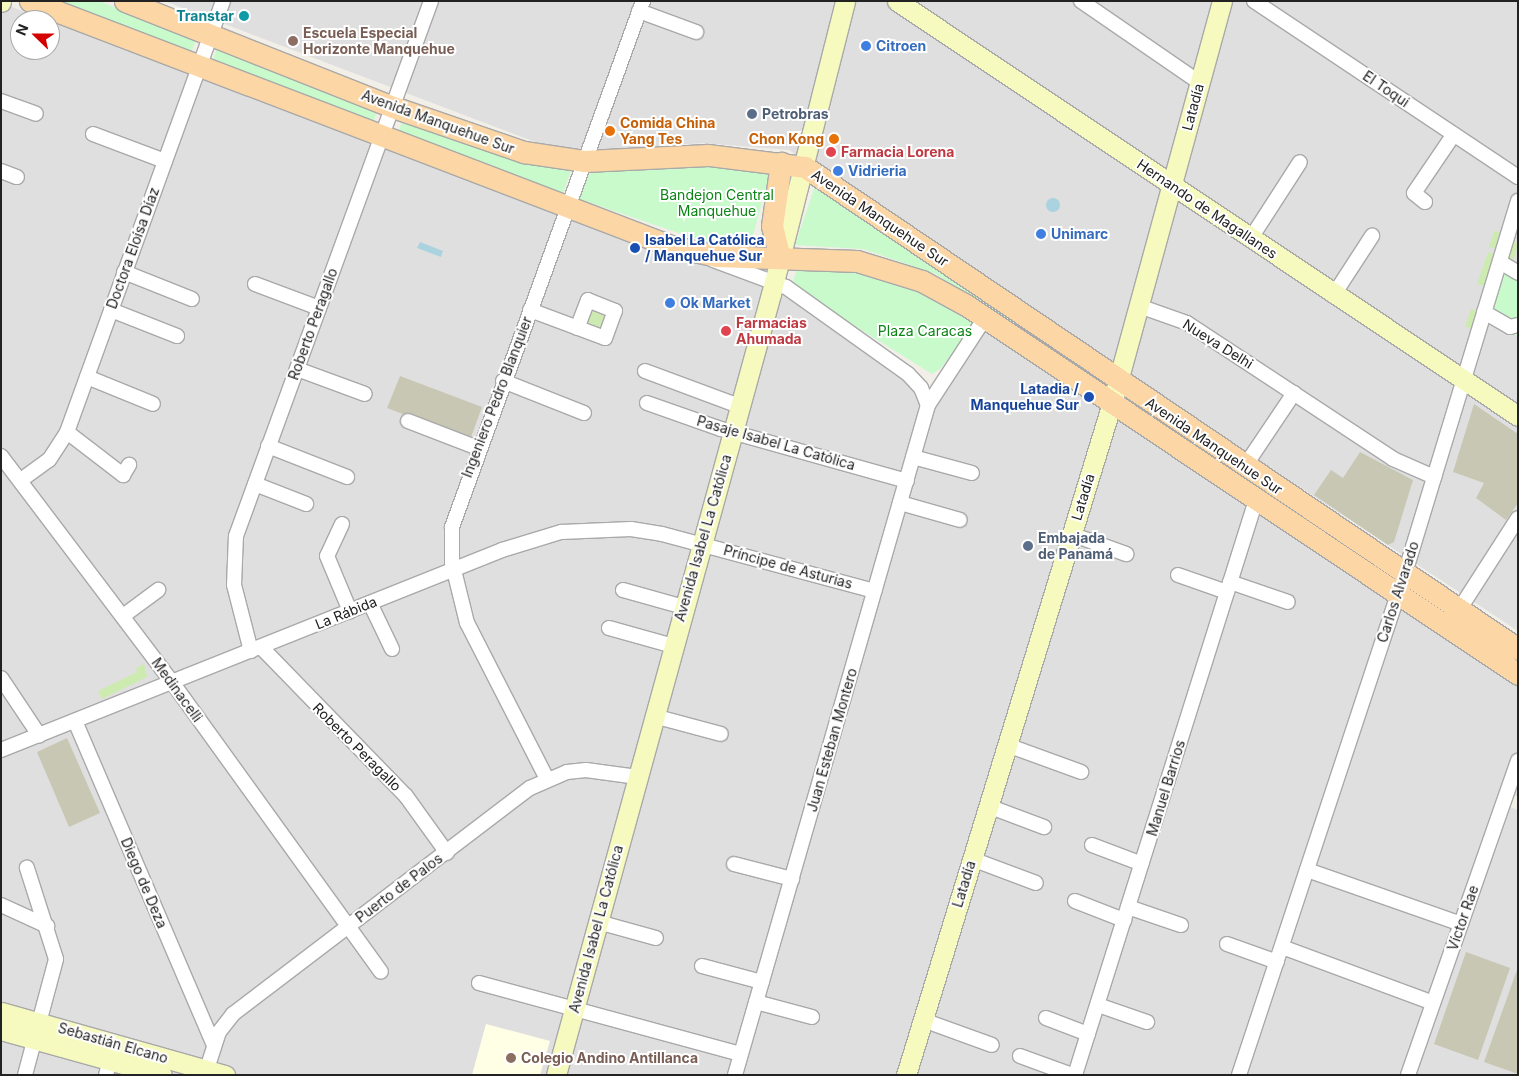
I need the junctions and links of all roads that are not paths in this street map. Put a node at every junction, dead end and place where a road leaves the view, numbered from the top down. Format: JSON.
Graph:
{"nodes":[{"id":1,"x":30,"y":1,"type":"edge"},
{"id":2,"x":125,"y":1,"type":"edge"},
{"id":3,"x":224,"y":1,"type":"edge"},
{"id":4,"x":431,"y":1,"type":"edge"},
{"id":5,"x":845,"y":1,"type":"edge"},
{"id":6,"x":897,"y":1,"type":"edge"},
{"id":7,"x":1081,"y":1,"type":"edge"},
{"id":8,"x":1222,"y":1,"type":"edge"},
{"id":9,"x":1254,"y":1,"type":"edge"},
{"id":10,"x":641,"y":6,"type":"edge"},
{"id":11,"x":696,"y":32,"type":"dead end"},
{"id":12,"x":211,"y":35,"type":"junction"},
{"id":13,"x":199,"y":66,"type":"junction"},
{"id":14,"x":1200,"y":82,"type":"junction"},
{"id":15,"x":1,"y":101,"type":"edge"},
{"id":16,"x":393,"y":107,"type":"junction"},
{"id":17,"x":36,"y":114,"type":"dead end"},
{"id":18,"x":93,"y":134,"type":"dead end"},
{"id":19,"x":1454,"y":134,"type":"junction"},
{"id":20,"x":382,"y":137,"type":"junction"},
{"id":21,"x":165,"y":161,"type":"junction"},
{"id":22,"x":585,"y":161,"type":"junction"},
{"id":23,"x":1300,"y":162,"type":"dead end"},
{"id":24,"x":781,"y":163,"type":"junction"},
{"id":25,"x":805,"y":167,"type":"junction"},
{"id":26,"x":1,"y":171,"type":"edge"},
{"id":27,"x":1518,"y":176,"type":"edge"},
{"id":28,"x":17,"y":177,"type":"dead end"},
{"id":29,"x":1172,"y":184,"type":"junction"},
{"id":30,"x":1518,"y":201,"type":"edge"},
{"id":31,"x":1425,"y":202,"type":"dead end"},
{"id":32,"x":568,"y":208,"type":"junction"},
{"id":33,"x":1372,"y":236,"type":"dead end"},
{"id":34,"x":1252,"y":238,"type":"junction"},
{"id":35,"x":696,"y":252,"type":"junction"},
{"id":36,"x":780,"y":258,"type":"junction"},
{"id":37,"x":1500,"y":262,"type":"junction"},
{"id":38,"x":124,"y":272,"type":"junction"},
{"id":39,"x":1518,"y":273,"type":"edge"},
{"id":40,"x":775,"y":281,"type":"junction"},
{"id":41,"x":255,"y":284,"type":"dead end"},
{"id":42,"x":1333,"y":296,"type":"junction"},
{"id":43,"x":192,"y":299,"type":"dead end"},
{"id":44,"x":1138,"y":306,"type":"junction"},
{"id":45,"x":319,"y":308,"type":"junction"},
{"id":46,"x":111,"y":310,"type":"junction"},
{"id":47,"x":530,"y":310,"type":"junction"},
{"id":48,"x":1484,"y":312,"type":"junction"},
{"id":49,"x":985,"y":318,"type":"junction"},
{"id":50,"x":1518,"y":325,"type":"edge"},
{"id":51,"x":577,"y":328,"type":"dead end"},
{"id":52,"x":177,"y":336,"type":"dead end"},
{"id":53,"x":297,"y":369,"type":"junction"},
{"id":54,"x":645,"y":371,"type":"dead end"},
{"id":55,"x":87,"y":377,"type":"junction"},
{"id":56,"x":1464,"y":380,"type":"junction"},
{"id":57,"x":503,"y":381,"type":"junction"},
{"id":58,"x":1118,"y":382,"type":"junction"},
{"id":59,"x":1294,"y":393,"type":"junction"},
{"id":60,"x":365,"y":394,"type":"dead end"},
{"id":61,"x":647,"y":403,"type":"dead end"},
{"id":62,"x":1112,"y":403,"type":"junction"},
{"id":63,"x":153,"y":404,"type":"dead end"},
{"id":64,"x":739,"y":406,"type":"junction"},
{"id":65,"x":928,"y":406,"type":"junction"},
{"id":66,"x":584,"y":413,"type":"dead end"},
{"id":67,"x":1518,"y":416,"type":"edge"},
{"id":68,"x":408,"y":421,"type":"dead end"},
{"id":69,"x":67,"y":432,"type":"junction"},
{"id":70,"x":732,"y":432,"type":"junction"},
{"id":71,"x":268,"y":446,"type":"junction"},
{"id":72,"x":478,"y":448,"type":"junction"},
{"id":73,"x":1,"y":456,"type":"edge"},
{"id":74,"x":914,"y":457,"type":"junction"},
{"id":75,"x":129,"y":465,"type":"dead end"},
{"id":76,"x":1245,"y":466,"type":"junction"},
{"id":77,"x":972,"y":474,"type":"dead end"},
{"id":78,"x":1434,"y":477,"type":"junction"},
{"id":79,"x":346,"y":478,"type":"dead end"},
{"id":80,"x":21,"y":480,"type":"junction"},
{"id":81,"x":907,"y":481,"type":"junction"},
{"id":82,"x":255,"y":484,"type":"junction"},
{"id":83,"x":1256,"y":500,"type":"junction"},
{"id":84,"x":900,"y":503,"type":"junction"},
{"id":85,"x":306,"y":504,"type":"dead end"},
{"id":86,"x":1518,"y":518,"type":"edge"},
{"id":87,"x":960,"y":520,"type":"dead end"},
{"id":88,"x":342,"y":524,"type":"dead end"},
{"id":89,"x":1071,"y":534,"type":"junction"},
{"id":90,"x":701,"y":543,"type":"junction"},
{"id":91,"x":1126,"y":554,"type":"dead end"},
{"id":92,"x":454,"y":570,"type":"junction"},
{"id":93,"x":1405,"y":574,"type":"junction"},
{"id":94,"x":1178,"y":575,"type":"dead end"},
{"id":95,"x":1229,"y":587,"type":"junction"},
{"id":96,"x":158,"y":590,"type":"dead end"},
{"id":97,"x":623,"y":590,"type":"dead end"},
{"id":98,"x":875,"y":591,"type":"junction"},
{"id":99,"x":1398,"y":595,"type":"junction"},
{"id":100,"x":1288,"y":602,"type":"dead end"},
{"id":101,"x":370,"y":603,"type":"junction"},
{"id":102,"x":684,"y":607,"type":"junction"},
{"id":103,"x":1459,"y":610,"type":"junction"},
{"id":104,"x":350,"y":611,"type":"junction"},
{"id":105,"x":123,"y":616,"type":"junction"},
{"id":106,"x":609,"y":628,"type":"dead end"},
{"id":107,"x":1516,"y":643,"type":"edge"},
{"id":108,"x":673,"y":646,"type":"junction"},
{"id":109,"x":256,"y":649,"type":"junction"},
{"id":110,"x":392,"y":649,"type":"dead end"},
{"id":111,"x":1518,"y":674,"type":"edge"},
{"id":112,"x":1,"y":678,"type":"edge"},
{"id":113,"x":172,"y":682,"type":"junction"},
{"id":114,"x":654,"y":716,"type":"junction"},
{"id":115,"x":75,"y":721,"type":"junction"},
{"id":116,"x":721,"y":734,"type":"dead end"},
{"id":117,"x":39,"y":735,"type":"junction"},
{"id":118,"x":1007,"y":745,"type":"junction"},
{"id":119,"x":1,"y":750,"type":"edge"},
{"id":120,"x":1518,"y":761,"type":"edge"},
{"id":121,"x":1081,"y":772,"type":"dead end"},
{"id":122,"x":638,"y":776,"type":"junction"},
{"id":123,"x":547,"y":780,"type":"junction"},
{"id":124,"x":1511,"y":801,"type":"edge"},
{"id":125,"x":988,"y":806,"type":"junction"},
{"id":126,"x":1044,"y":827,"type":"dead end"},
{"id":127,"x":1092,"y":845,"type":"dead end"},
{"id":128,"x":447,"y":853,"type":"junction"},
{"id":129,"x":972,"y":859,"type":"junction"},
{"id":130,"x":734,"y":864,"type":"dead end"},
{"id":131,"x":1142,"y":864,"type":"junction"},
{"id":132,"x":27,"y":868,"type":"dead end"},
{"id":133,"x":1307,"y":870,"type":"junction"},
{"id":134,"x":792,"y":880,"type":"junction"},
{"id":135,"x":1036,"y":883,"type":"dead end"},
{"id":136,"x":1074,"y":901,"type":"dead end"},
{"id":137,"x":1,"y":905,"type":"edge"},
{"id":138,"x":1126,"y":913,"type":"junction"},
{"id":139,"x":598,"y":922,"type":"junction"},
{"id":140,"x":1461,"y":924,"type":"junction"},
{"id":141,"x":48,"y":926,"type":"junction"},
{"id":142,"x":348,"y":926,"type":"junction"},
{"id":143,"x":1180,"y":926,"type":"dead end"},
{"id":144,"x":656,"y":938,"type":"dead end"},
{"id":145,"x":1227,"y":944,"type":"dead end"},
{"id":146,"x":1282,"y":946,"type":"junction"},
{"id":147,"x":1276,"y":962,"type":"junction"},
{"id":148,"x":702,"y":966,"type":"dead end"},
{"id":149,"x":381,"y":972,"type":"dead end"},
{"id":150,"x":762,"y":982,"type":"junction"},
{"id":151,"x":479,"y":983,"type":"dead end"},
{"id":152,"x":756,"y":1002,"type":"junction"},
{"id":153,"x":1433,"y":1003,"type":"junction"},
{"id":154,"x":1098,"y":1004,"type":"junction"},
{"id":155,"x":575,"y":1009,"type":"junction"},
{"id":156,"x":1,"y":1012,"type":"edge"},
{"id":157,"x":812,"y":1017,"type":"dead end"},
{"id":158,"x":1046,"y":1018,"type":"dead end"},
{"id":159,"x":923,"y":1020,"type":"junction"},
{"id":160,"x":1147,"y":1022,"type":"dead end"},
{"id":161,"x":1,"y":1030,"type":"edge"},
{"id":162,"x":37,"y":1031,"type":"junction"},
{"id":163,"x":1088,"y":1034,"type":"junction"},
{"id":164,"x":214,"y":1045,"type":"junction"},
{"id":165,"x":992,"y":1045,"type":"dead end"},
{"id":166,"x":742,"y":1054,"type":"junction"},
{"id":167,"x":1020,"y":1056,"type":"dead end"},
{"id":168,"x":108,"y":1068,"type":"edge"},
{"id":169,"x":205,"y":1072,"type":"edge"},
{"id":170,"x":24,"y":1075,"type":"edge"},
{"id":171,"x":162,"y":1075,"type":"edge"},
{"id":172,"x":225,"y":1075,"type":"edge"},
{"id":173,"x":556,"y":1075,"type":"edge"},
{"id":174,"x":735,"y":1075,"type":"edge"},
{"id":175,"x":906,"y":1075,"type":"edge"},
{"id":176,"x":1074,"y":1075,"type":"edge"},
{"id":177,"x":1239,"y":1075,"type":"edge"},
{"id":178,"x":1408,"y":1075,"type":"edge"}],
"edges":[{"from":1,"to":13,"type":"main road","name":"Avenida Manquehue Sur"},
{"from":2,"to":12,"type":"main road","name":"Avenida Manquehue Sur"},
{"from":3,"to":12,"type":"street","name":"Doctora Eloísa Díaz"},
{"from":4,"to":16,"type":"street","name":"Roberto Peragallo"},
{"from":5,"to":25,"type":"main road","name":"Avenida Isabel La Católica"},
{"from":6,"to":29,"type":"main road","name":"Hernando de Magallanes"},
{"from":7,"to":14,"type":"street"},
{"from":8,"to":14,"type":"main road","name":"Latadía"},
{"from":9,"to":19,"type":"street","name":"El Toqui"},
{"from":10,"to":11,"type":"street","name":"Ingeniero Pedro Blanquier"},
{"from":10,"to":22,"type":"street","name":"Ingeniero Pedro Blanquier"},
{"from":12,"to":13,"type":"street","name":"Doctora Eloísa Díaz"},
{"from":12,"to":16,"type":"main road","name":"Avenida Manquehue Sur"},
{"from":13,"to":20,"type":"main road","name":"Avenida Manquehue Sur"},
{"from":13,"to":21,"type":"street","name":"Doctora Eloísa Díaz"},
{"from":14,"to":29,"type":"main road","name":"Latadía"},
{"from":15,"to":17,"type":"street"},
{"from":16,"to":20,"type":"street","name":"Roberto Peragallo"},
{"from":16,"to":22,"type":"main road","name":"Avenida Manquehue Sur"},
{"from":18,"to":21,"type":"street"},
{"from":19,"to":27,"type":"street","name":"El Toqui"},
{"from":19,"to":31,"type":"street"},
{"from":20,"to":32,"type":"main road","name":"Avenida Manquehue Sur"},
{"from":20,"to":45,"type":"street","name":"Roberto Peragallo"},
{"from":21,"to":38,"type":"street","name":"Doctora Eloísa Díaz"},
{"from":22,"to":24,"type":"main road","name":"Avenida Manquehue Sur"},
{"from":22,"to":32,"type":"street","name":"Ingeniero Pedro Blanquier"},
{"from":23,"to":34,"type":"street"},
{"from":24,"to":25,"type":"main road","name":"Avenida Manquehue Sur"},
{"from":24,"to":36,"type":"main road"},
{"from":25,"to":36,"type":"main road","name":"Avenida Isabel La Católica"},
{"from":25,"to":58,"type":"main road","name":"Avenida Manquehue Sur"},
{"from":26,"to":28,"type":"street"},
{"from":29,"to":34,"type":"main road","name":"Hernando de Magallanes"},
{"from":29,"to":44,"type":"main road","name":"Latadía"},
{"from":30,"to":37,"type":"street","name":"Carlos Alvarado"},
{"from":32,"to":35,"type":"main road","name":"Avenida Manquehue Sur"},
{"from":32,"to":47,"type":"street","name":"Ingeniero Pedro Blanquier"},
{"from":33,"to":42,"type":"street"},
{"from":34,"to":42,"type":"main road","name":"Hernando de Magallanes"},
{"from":35,"to":36,"type":"main road","name":"Avenida Manquehue Sur"},
{"from":35,"to":40,"type":"street","name":"Avenida Manquehue Sur"},
{"from":36,"to":40,"type":"main road","name":"Avenida Isabel La Católica"},
{"from":36,"to":49,"type":"main road","name":"Avenida Manquehue Sur"},
{"from":37,"to":39,"type":"street"},
{"from":37,"to":48,"type":"street","name":"Carlos Alvarado"},
{"from":38,"to":43,"type":"street"},
{"from":38,"to":46,"type":"street","name":"Doctora Eloísa Díaz"},
{"from":40,"to":64,"type":"main road","name":"Avenida Isabel La Católica"},
{"from":40,"to":65,"type":"street","name":"Avenida Manquehue Sur"},
{"from":41,"to":45,"type":"street"},
{"from":42,"to":56,"type":"main road","name":"Hernando de Magallanes"},
{"from":44,"to":58,"type":"main road","name":"Latadía"},
{"from":44,"to":59,"type":"street","name":"Nueva Delhi"},
{"from":45,"to":53,"type":"street","name":"Roberto Peragallo"},
{"from":46,"to":52,"type":"street"},
{"from":46,"to":55,"type":"street","name":"Doctora Eloísa Díaz"},
{"from":47,"to":51,"type":"street"},
{"from":47,"to":57,"type":"street","name":"Ingeniero Pedro Blanquier"},
{"from":48,"to":50,"type":"street"},
{"from":48,"to":56,"type":"street","name":"Carlos Alvarado"},
{"from":49,"to":62,"type":"main road","name":"Avenida Manquehue Sur"},
{"from":49,"to":65,"type":"street","name":"Juan Esteban Montero"},
{"from":53,"to":60,"type":"street"},
{"from":53,"to":71,"type":"street","name":"Roberto Peragallo"},
{"from":54,"to":64,"type":"street","name":"Pasaje Isabel La Católica"},
{"from":55,"to":63,"type":"street"},
{"from":55,"to":69,"type":"street","name":"Doctora Eloísa Díaz"},
{"from":56,"to":67,"type":"main road","name":"Hernando de Magallanes"},
{"from":56,"to":78,"type":"street","name":"Carlos Alvarado"},
{"from":57,"to":66,"type":"street"},
{"from":57,"to":72,"type":"street","name":"Ingeniero Pedro Blanquier"},
{"from":58,"to":62,"type":"main road","name":"Latadía"},
{"from":58,"to":76,"type":"main road","name":"Avenida Manquehue Sur"},
{"from":59,"to":76,"type":"street"},
{"from":59,"to":78,"type":"street","name":"Nueva Delhi"},
{"from":61,"to":70,"type":"street","name":"Pasaje Isabel La Católica"},
{"from":62,"to":83,"type":"main road","name":"Avenida Manquehue Sur"},
{"from":62,"to":89,"type":"main road","name":"Latadía"},
{"from":64,"to":70,"type":"main road","name":"Avenida Isabel La Católica"},
{"from":65,"to":74,"type":"street","name":"Juan Esteban Montero"},
{"from":68,"to":72,"type":"street"},
{"from":69,"to":75,"type":"street"},
{"from":69,"to":80,"type":"street","name":"Doctora Eloísa Díaz"},
{"from":70,"to":81,"type":"street","name":"Pasaje Isabel La Católica"},
{"from":70,"to":90,"type":"main road","name":"Avenida Isabel La Católica"},
{"from":71,"to":79,"type":"street"},
{"from":71,"to":82,"type":"street","name":"Roberto Peragallo"},
{"from":72,"to":92,"type":"street","name":"Ingeniero Pedro Blanquier"},
{"from":73,"to":80,"type":"street","name":"Medinacelli"},
{"from":74,"to":77,"type":"street"},
{"from":74,"to":81,"type":"street","name":"Juan Esteban Montero"},
{"from":76,"to":93,"type":"main road","name":"Avenida Manquehue Sur"},
{"from":78,"to":93,"type":"street","name":"Carlos Alvarado"},
{"from":80,"to":105,"type":"street","name":"Medinacelli"},
{"from":81,"to":84,"type":"street","name":"Juan Esteban Montero"},
{"from":82,"to":85,"type":"street"},
{"from":82,"to":109,"type":"street","name":"Roberto Peragallo"},
{"from":83,"to":95,"type":"street","name":"Manuel Barrios"},
{"from":83,"to":99,"type":"main road","name":"Avenida Manquehue Sur"},
{"from":84,"to":87,"type":"street"},
{"from":84,"to":98,"type":"street","name":"Juan Esteban Montero"},
{"from":86,"to":103,"type":"street"},
{"from":88,"to":104,"type":"street"},
{"from":89,"to":91,"type":"street"},
{"from":89,"to":118,"type":"main road","name":"Latadía"},
{"from":90,"to":92,"type":"street","name":"La Rábida"},
{"from":90,"to":98,"type":"street","name":"Príncipe de Asturias"},
{"from":90,"to":102,"type":"main road","name":"Avenida Isabel La Católica"},
{"from":92,"to":101,"type":"street","name":"La Rábida"},
{"from":92,"to":123,"type":"street","name":"Ingeniero Pedro Blanquier"},
{"from":93,"to":99,"type":"street","name":"Carlos Alvarado"},
{"from":93,"to":103,"type":"main road","name":"Avenida Manquehue Sur"},
{"from":94,"to":95,"type":"street"},
{"from":95,"to":100,"type":"street"},
{"from":95,"to":131,"type":"street","name":"Manuel Barrios"},
{"from":96,"to":105,"type":"street"},
{"from":97,"to":102,"type":"street"},
{"from":98,"to":134,"type":"street","name":"Juan Esteban Montero"},
{"from":99,"to":111,"type":"main road","name":"Avenida Manquehue Sur"},
{"from":99,"to":133,"type":"street","name":"Carlos Alvarado"},
{"from":101,"to":104,"type":"street","name":"La Rábida"},
{"from":101,"to":110,"type":"street"},
{"from":102,"to":108,"type":"main road","name":"Avenida Isabel La Católica"},
{"from":103,"to":107,"type":"main road","name":"Avenida Manquehue Sur"},
{"from":104,"to":109,"type":"street","name":"La Rábida"},
{"from":105,"to":113,"type":"street","name":"Medinacelli"},
{"from":106,"to":108,"type":"street"},
{"from":108,"to":114,"type":"main road","name":"Avenida Isabel La Católica"},
{"from":109,"to":113,"type":"street","name":"La Rábida"},
{"from":109,"to":128,"type":"street","name":"Roberto Peragallo"},
{"from":112,"to":117,"type":"street"},
{"from":113,"to":115,"type":"street","name":"La Rábida"},
{"from":113,"to":142,"type":"street","name":"Medinacelli"},
{"from":114,"to":116,"type":"street"},
{"from":114,"to":122,"type":"main road","name":"Avenida Isabel La Católica"},
{"from":115,"to":117,"type":"street","name":"La Rábida"},
{"from":115,"to":164,"type":"street","name":"Diego de Deza"},
{"from":117,"to":119,"type":"street","name":"La Rábida"},
{"from":118,"to":121,"type":"street"},
{"from":118,"to":125,"type":"main road","name":"Latadía"},
{"from":120,"to":124,"type":"street","name":"Víctor Rae"},
{"from":122,"to":123,"type":"street","name":"Puerto de Palos"},
{"from":122,"to":139,"type":"main road","name":"Avenida Isabel La Católica"},
{"from":123,"to":128,"type":"street","name":"Puerto de Palos"},
{"from":124,"to":140,"type":"street","name":"Víctor Rae"},
{"from":125,"to":126,"type":"street"},
{"from":125,"to":129,"type":"main road","name":"Latadía"},
{"from":127,"to":131,"type":"street"},
{"from":128,"to":142,"type":"street","name":"Puerto de Palos"},
{"from":129,"to":135,"type":"street"},
{"from":129,"to":159,"type":"main road","name":"Latadía"},
{"from":130,"to":134,"type":"street"},
{"from":131,"to":138,"type":"street","name":"Manuel Barrios"},
{"from":132,"to":141,"type":"street"},
{"from":133,"to":140,"type":"street"},
{"from":133,"to":146,"type":"street","name":"Carlos Alvarado"},
{"from":134,"to":150,"type":"street","name":"Juan Esteban Montero"},
{"from":136,"to":138,"type":"street"},
{"from":137,"to":141,"type":"street"},
{"from":138,"to":143,"type":"street"},
{"from":138,"to":154,"type":"street","name":"Manuel Barrios"},
{"from":139,"to":144,"type":"street"},
{"from":139,"to":155,"type":"main road","name":"Avenida Isabel La Católica"},
{"from":140,"to":153,"type":"street","name":"Víctor Rae"},
{"from":141,"to":162,"type":"street"},
{"from":142,"to":149,"type":"street","name":"Medinacelli"},
{"from":142,"to":164,"type":"street","name":"Puerto de Palos"},
{"from":145,"to":147,"type":"street"},
{"from":146,"to":147,"type":"street","name":"Carlos Alvarado"},
{"from":146,"to":153,"type":"street"},
{"from":147,"to":177,"type":"street","name":"Carlos Alvarado"},
{"from":148,"to":150,"type":"street"},
{"from":150,"to":152,"type":"street","name":"Juan Esteban Montero"},
{"from":151,"to":155,"type":"street"},
{"from":152,"to":157,"type":"street"},
{"from":152,"to":166,"type":"street","name":"Juan Esteban Montero"},
{"from":153,"to":178,"type":"street","name":"Víctor Rae"},
{"from":154,"to":160,"type":"street"},
{"from":154,"to":163,"type":"street","name":"Manuel Barrios"},
{"from":155,"to":166,"type":"street"},
{"from":155,"to":173,"type":"main road","name":"Avenida Isabel La Católica"},
{"from":156,"to":162,"type":"main road","name":"Sebastián Elcano"},
{"from":158,"to":163,"type":"street"},
{"from":159,"to":165,"type":"street"},
{"from":159,"to":175,"type":"main road","name":"Latadía"},
{"from":161,"to":162,"type":"main road","name":"Sebastián Elcano"},
{"from":162,"to":168,"type":"main road","name":"Sebastián Elcano"},
{"from":162,"to":169,"type":"main road","name":"Sebastián Elcano"},
{"from":162,"to":170,"type":"street"},
{"from":163,"to":176,"type":"street","name":"Manuel Barrios"},
{"from":164,"to":169,"type":"street","name":"Puerto de Palos"},
{"from":166,"to":174,"type":"street","name":"Juan Esteban Montero"},
{"from":167,"to":176,"type":"street"},
{"from":168,"to":171,"type":"main road","name":"Sebastián Elcano"},
{"from":169,"to":172,"type":"main road","name":"Sebastián Elcano"}]}
